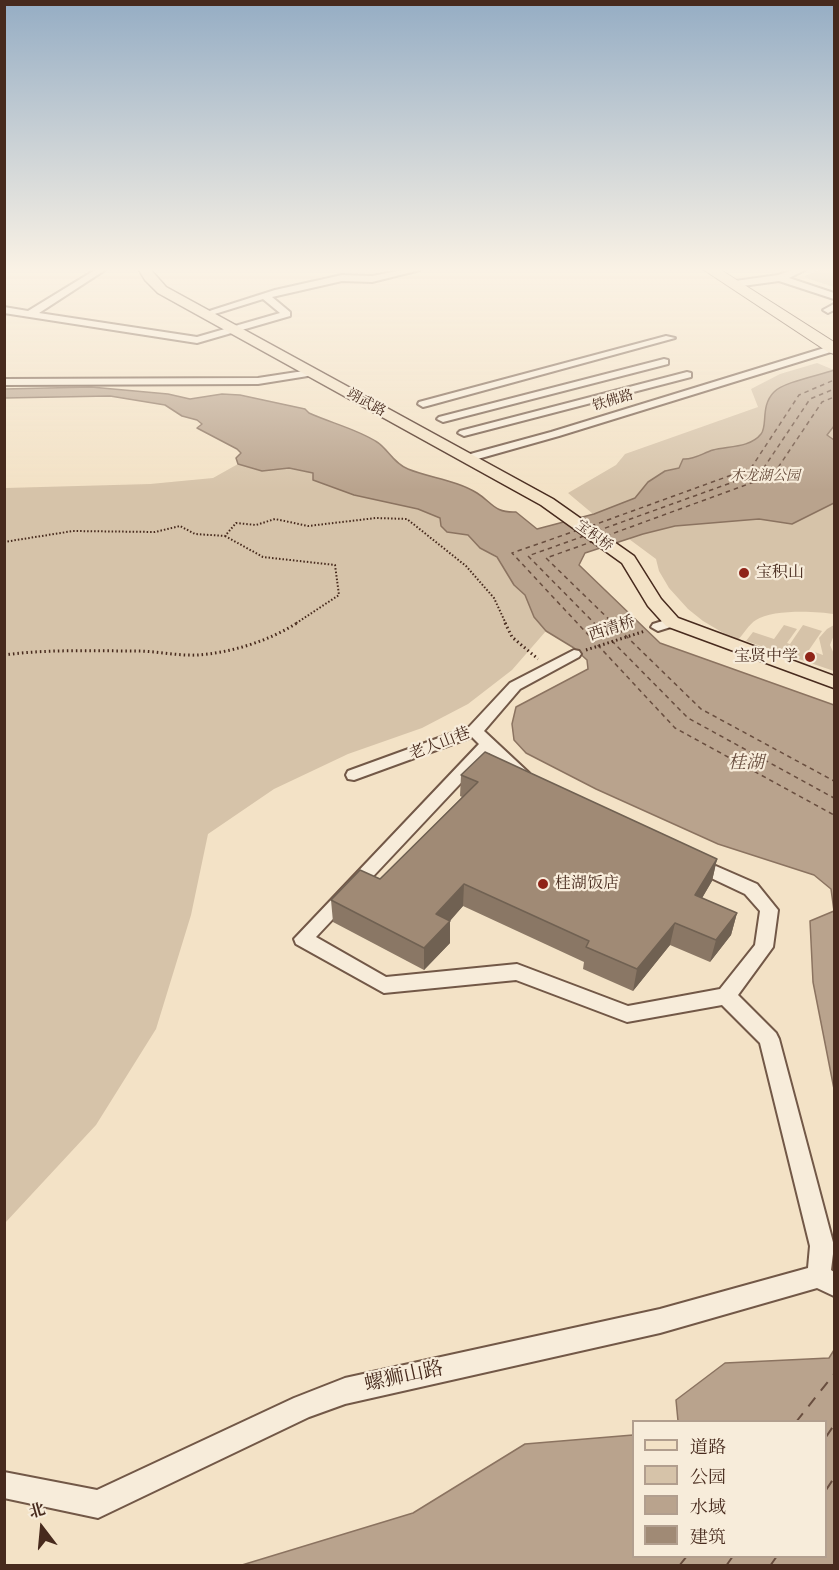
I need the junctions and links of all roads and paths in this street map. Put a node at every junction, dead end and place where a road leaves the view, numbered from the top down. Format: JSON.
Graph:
{"nodes":[{"id":1,"x":255,"y":343,"type":"edge"},
{"id":2,"x":650,"y":343,"type":"edge"},
{"id":3,"x":636,"y":347,"type":"junction"},
{"id":4,"x":834,"y":348,"type":"edge"},
{"id":5,"x":664,"y":362,"type":"junction"},
{"id":6,"x":310,"y":373,"type":"junction"},
{"id":7,"x":687,"y":375,"type":"junction"},
{"id":8,"x":4,"y":382,"type":"edge"},
{"id":9,"x":484,"y":387,"type":"junction"},
{"id":10,"x":711,"y":387,"type":"junction"},
{"id":11,"x":507,"y":403,"type":"junction"},
{"id":12,"x":423,"y":404,"type":"dead end"},
{"id":13,"x":528,"y":417,"type":"junction"},
{"id":14,"x":443,"y":419,"type":"dead end"},
{"id":15,"x":464,"y":433,"type":"dead end"},
{"id":16,"x":555,"y":434,"type":"junction"},
{"id":17,"x":467,"y":458,"type":"junction"},
{"id":18,"x":561,"y":512,"type":"joint"},
{"id":19,"x":225,"y":536,"type":"junction"},
{"id":20,"x":4,"y":542,"type":"edge"},
{"id":21,"x":665,"y":624,"type":"junction"},
{"id":22,"x":573,"y":654,"type":"joint"},
{"id":23,"x":4,"y":655,"type":"edge"},
{"id":24,"x":548,"y":668,"type":"junction"},
{"id":25,"x":834,"y":682,"type":"edge"},
{"id":26,"x":482,"y":737,"type":"junction"},
{"id":27,"x":354,"y":775,"type":"dead end"},
{"id":28,"x":532,"y":787,"type":"edge"},
{"id":29,"x":681,"y":857,"type":"edge"},
{"id":30,"x":726,"y":996,"type":"junction"},
{"id":31,"x":827,"y":1280,"type":"edge"},
{"id":32,"x":4,"y":1485,"type":"edge"}],
"edges":[{"from":1,"to":6,"type":"main road","name":"翊武路"},
{"from":2,"to":3,"type":"street"},
{"from":3,"to":5,"type":"street"},
{"from":3,"to":9,"type":"street"},
{"from":4,"to":10,"type":"street","name":"铁佛路"},
{"from":5,"to":7,"type":"street"},
{"from":5,"to":11,"type":"street"},
{"from":6,"to":8,"type":"street"},
{"from":6,"to":17,"type":"main road","name":"翊武路"},
{"from":7,"to":10,"type":"street"},
{"from":7,"to":13,"type":"street"},
{"from":9,"to":11,"type":"street"},
{"from":9,"to":12,"type":"street"},
{"from":10,"to":16,"type":"street","name":"铁佛路"},
{"from":11,"to":13,"type":"street"},
{"from":11,"to":14,"type":"street"},
{"from":13,"to":15,"type":"street"},
{"from":13,"to":16,"type":"street"},
{"from":16,"to":17,"type":"street","name":"铁佛路"},
{"from":17,"to":18,"type":"main road","name":"翊武路"},
{"from":18,"to":21,"type":"main road","name":"宝积桥"},
{"from":19,"to":20,"type":"path"},
{"from":19,"to":23,"type":"path"},
{"from":19,"to":24,"type":"path"},
{"from":21,"to":22,"type":"path","name":"西清桥"},
{"from":21,"to":25,"type":"main road"},
{"from":22,"to":24,"type":"street","name":"老人山巷"},
{"from":24,"to":26,"type":"street","name":"老人山巷"},
{"from":26,"to":27,"type":"street","name":"老人山巷"},
{"from":26,"to":28,"type":"street"},
{"from":26,"to":30,"type":"street"},
{"from":29,"to":30,"type":"street"},
{"from":30,"to":31,"type":"street"},
{"from":31,"to":32,"type":"street","name":"螺狮山路"}]}
